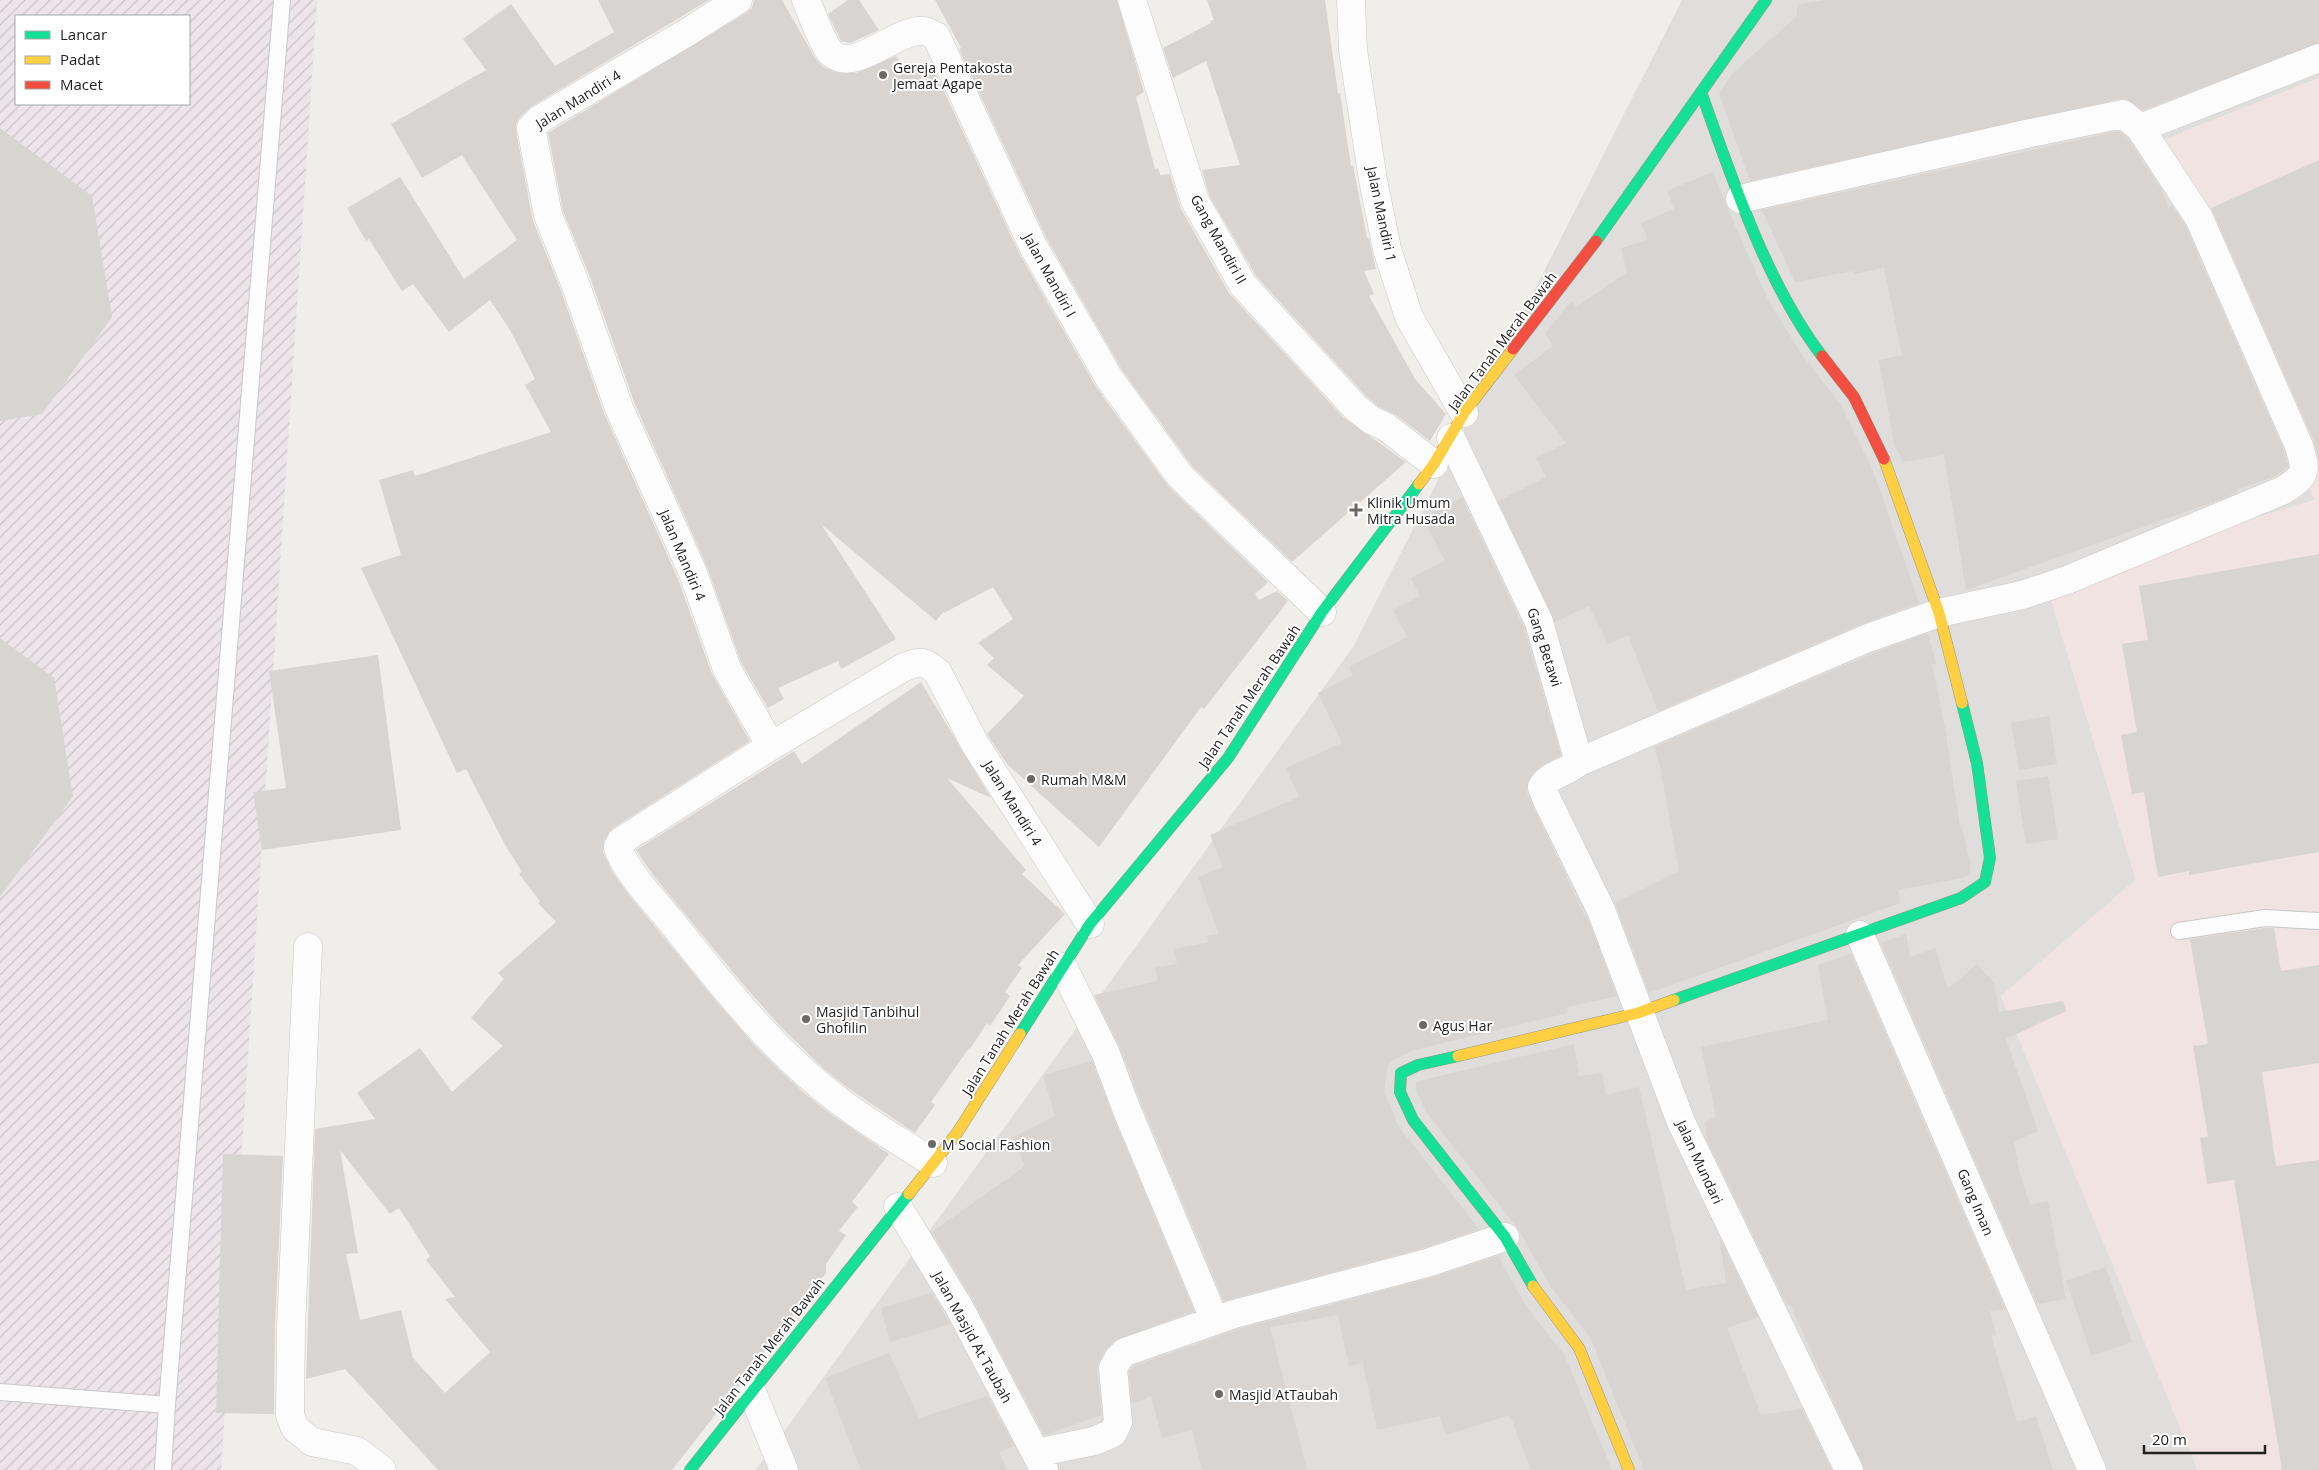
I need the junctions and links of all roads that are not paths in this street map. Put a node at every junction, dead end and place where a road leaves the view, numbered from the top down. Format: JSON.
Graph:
{"nodes":[{"id":1,"x":282,"y":0,"type":"edge"},
{"id":2,"x":738,"y":0,"type":"edge"},
{"id":3,"x":806,"y":0,"type":"edge"},
{"id":4,"x":1132,"y":0,"type":"edge"},
{"id":5,"x":1352,"y":0,"type":"edge"},
{"id":6,"x":1766,"y":0,"type":"edge"},
{"id":7,"x":2319,"y":58,"type":"edge"},
{"id":8,"x":1701,"y":92,"type":"junction"},
{"id":9,"x":2140,"y":128,"type":"junction"},
{"id":10,"x":1740,"y":199,"type":"junction"},
{"id":11,"x":1464,"y":413,"type":"junction"},
{"id":12,"x":1451,"y":438,"type":"junction"},
{"id":13,"x":1434,"y":464,"type":"junction"},
{"id":14,"x":1322,"y":612,"type":"junction"},
{"id":15,"x":1939,"y":613,"type":"junction"},
{"id":16,"x":771,"y":746,"type":"junction"},
{"id":17,"x":1579,"y":762,"type":"junction"},
{"id":18,"x":2319,"y":921,"type":"edge"},
{"id":19,"x":1090,"y":924,"type":"junction"},
{"id":20,"x":2178,"y":931,"type":"dead end"},
{"id":21,"x":1860,"y":935,"type":"junction"},
{"id":22,"x":308,"y":947,"type":"dead end"},
{"id":23,"x":1063,"y":967,"type":"junction"},
{"id":24,"x":1638,"y":1013,"type":"junction"},
{"id":25,"x":933,"y":1163,"type":"junction"},
{"id":26,"x":898,"y":1206,"type":"junction"},
{"id":27,"x":1505,"y":1237,"type":"junction"},
{"id":28,"x":1215,"y":1321,"type":"junction"},
{"id":29,"x":0,"y":1392,"type":"edge"},
{"id":30,"x":752,"y":1392,"type":"junction"},
{"id":31,"x":167,"y":1405,"type":"junction"},
{"id":32,"x":1040,"y":1462,"type":"edge"},
{"id":33,"x":163,"y":1470,"type":"edge"},
{"id":34,"x":382,"y":1470,"type":"edge"},
{"id":35,"x":690,"y":1470,"type":"edge"},
{"id":36,"x":784,"y":1470,"type":"edge"},
{"id":37,"x":1629,"y":1470,"type":"edge"},
{"id":38,"x":1849,"y":1470,"type":"edge"},
{"id":39,"x":2092,"y":1470,"type":"edge"}],
"edges":[{"from":1,"to":31,"type":"lane"},
{"from":2,"to":16,"type":"street","name":"Jalan Mandiri 4"},
{"from":3,"to":14,"type":"street","name":"Jalan Mandiri I"},
{"from":4,"to":13,"type":"street","name":"Gang Mandiri II"},
{"from":5,"to":11,"type":"street","name":"Jalan Mandiri 1"},
{"from":6,"to":8,"type":"street","name":"Jalan Tanah Merah Bawah"},
{"from":7,"to":9,"type":"street"},
{"from":8,"to":10,"type":"street"},
{"from":8,"to":11,"type":"street","name":"Jalan Tanah Merah Bawah"},
{"from":9,"to":10,"type":"street"},
{"from":9,"to":15,"type":"street"},
{"from":10,"to":15,"type":"street"},
{"from":11,"to":12,"type":"street","name":"Jalan Tanah Merah Bawah"},
{"from":12,"to":13,"type":"street","name":"Jalan Tanah Merah Bawah"},
{"from":12,"to":17,"type":"street","name":"Gang Betawi"},
{"from":13,"to":14,"type":"street","name":"Jalan Tanah Merah Bawah"},
{"from":14,"to":19,"type":"street","name":"Jalan Tanah Merah Bawah"},
{"from":15,"to":17,"type":"street"},
{"from":15,"to":21,"type":"street"},
{"from":16,"to":19,"type":"street","name":"Jalan Mandiri 4"},
{"from":16,"to":25,"type":"street"},
{"from":17,"to":24,"type":"street","name":"Jalan Mundari"},
{"from":18,"to":20,"type":"lane"},
{"from":19,"to":23,"type":"street","name":"Jalan Tanah Merah Bawah"},
{"from":21,"to":24,"type":"street"},
{"from":21,"to":39,"type":"street","name":"Gang Iman"},
{"from":22,"to":34,"type":"street"},
{"from":23,"to":25,"type":"street","name":"Jalan Tanah Merah Bawah"},
{"from":23,"to":28,"type":"street"},
{"from":24,"to":27,"type":"street"},
{"from":24,"to":38,"type":"street","name":"Jalan Mundari"},
{"from":25,"to":26,"type":"street","name":"Jalan Tanah Merah Bawah"},
{"from":26,"to":30,"type":"street","name":"Jalan Tanah Merah Bawah"},
{"from":26,"to":32,"type":"street","name":"Jalan Masjid At Taubah"},
{"from":27,"to":28,"type":"street"},
{"from":27,"to":37,"type":"street"},
{"from":28,"to":32,"type":"street"},
{"from":29,"to":31,"type":"lane"},
{"from":30,"to":35,"type":"street","name":"Jalan Tanah Merah Bawah"},
{"from":30,"to":36,"type":"street"},
{"from":31,"to":33,"type":"lane"}]}
